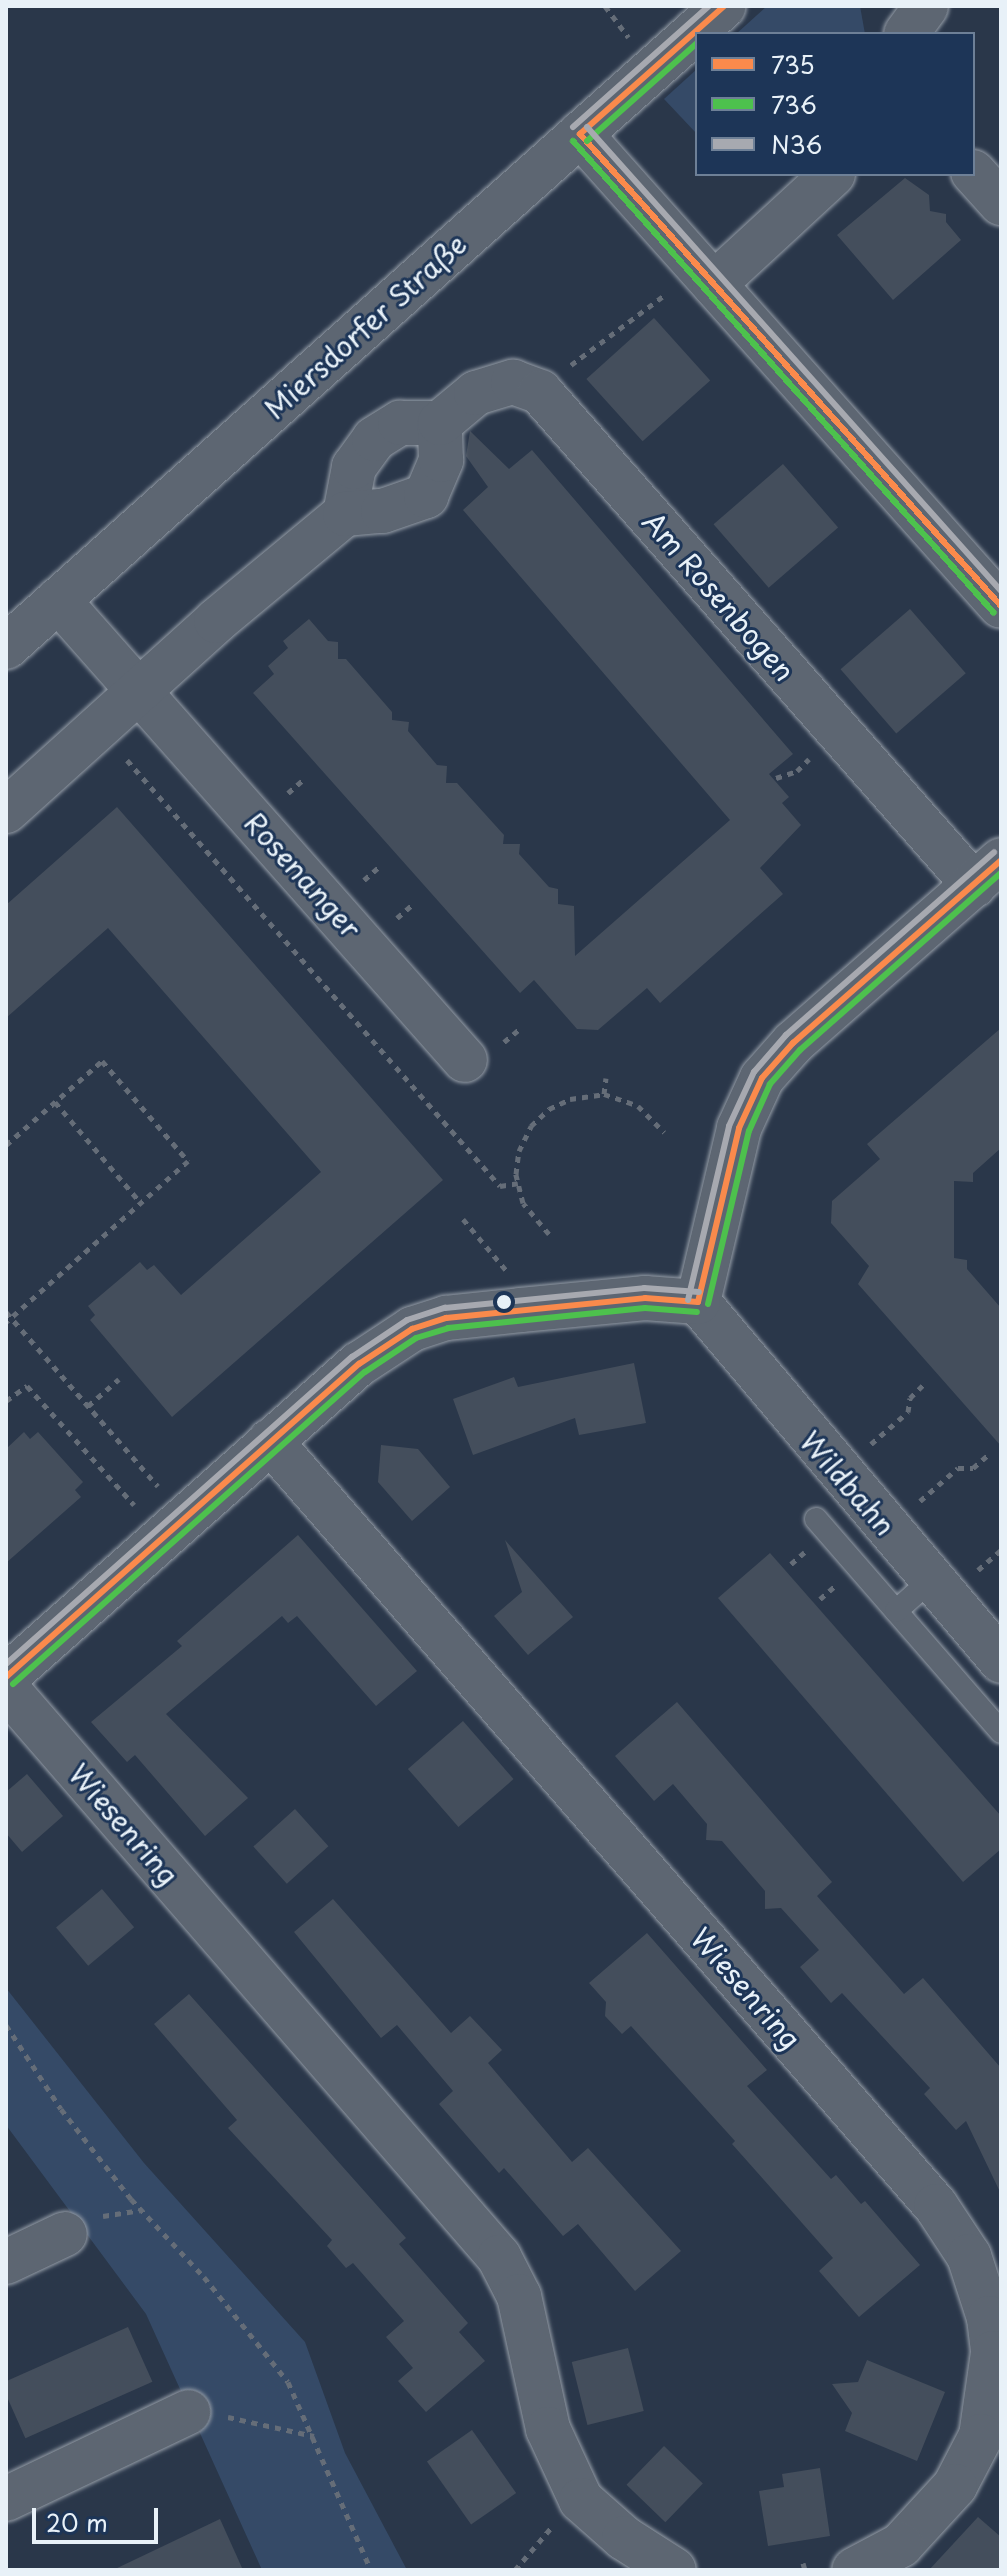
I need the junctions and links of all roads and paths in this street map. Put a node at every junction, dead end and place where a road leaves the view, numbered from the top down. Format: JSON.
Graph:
{"nodes":[{"id":1,"x":724,"y":6,"type":"edge"},
{"id":2,"x":926,"y":6,"type":"edge"},
{"id":3,"x":907,"y":32,"type":"edge"},
{"id":4,"x":580,"y":134,"type":"junction"},
{"id":5,"x":975,"y":174,"type":"edge"},
{"id":6,"x":831,"y":176,"type":"edge"},
{"id":7,"x":1001,"y":203,"type":"edge"},
{"id":8,"x":697,"y":284,"type":"junction"},
{"id":9,"x":540,"y":392,"type":"junction"},
{"id":10,"x":440,"y":423,"type":"junction"},
{"id":11,"x":345,"y":514,"type":"junction"},
{"id":12,"x":58,"y":600,"type":"junction"},
{"id":13,"x":1001,"y":606,"type":"edge"},
{"id":14,"x":6,"y":647,"type":"edge"},
{"id":15,"x":140,"y":691,"type":"junction"},
{"id":16,"x":99,"y":730,"type":"junction"},
{"id":17,"x":6,"y":811,"type":"edge"},
{"id":18,"x":987,"y":872,"type":"edge"},
{"id":19,"x":465,"y":1060,"type":"dead end"},
{"id":20,"x":606,"y":1078,"type":"dead end"},
{"id":21,"x":604,"y":1094,"type":"junction"},
{"id":22,"x":55,"y":1102,"type":"junction"},
{"id":23,"x":664,"y":1132,"type":"dead end"},
{"id":24,"x":6,"y":1145,"type":"edge"},
{"id":25,"x":518,"y":1183,"type":"junction"},
{"id":26,"x":141,"y":1203,"type":"junction"},
{"id":27,"x":463,"y":1219,"type":"dead end"},
{"id":28,"x":549,"y":1234,"type":"dead end"},
{"id":29,"x":510,"y":1274,"type":"dead end"},
{"id":30,"x":698,"y":1302,"type":"junction"},
{"id":31,"x":6,"y":1312,"type":"edge"},
{"id":32,"x":8,"y":1320,"type":"edge"},
{"id":33,"x":119,"y":1379,"type":"dead end"},
{"id":34,"x":926,"y":1382,"type":"dead end"},
{"id":35,"x":6,"y":1401,"type":"edge"},
{"id":36,"x":88,"y":1406,"type":"junction"},
{"id":37,"x":270,"y":1441,"type":"junction"},
{"id":38,"x":870,"y":1445,"type":"dead end"},
{"id":39,"x":988,"y":1455,"type":"dead end"},
{"id":40,"x":919,"y":1501,"type":"dead end"},
{"id":41,"x":134,"y":1506,"type":"dead end"},
{"id":42,"x":185,"y":1517,"type":"junction"},
{"id":43,"x":816,"y":1519,"type":"dead end"},
{"id":44,"x":1001,"y":1550,"type":"edge"},
{"id":45,"x":978,"y":1570,"type":"dead end"},
{"id":46,"x":931,"y":1580,"type":"junction"},
{"id":47,"x":896,"y":1611,"type":"junction"},
{"id":48,"x":1001,"y":1661,"type":"edge"},
{"id":49,"x":6,"y":1677,"type":"edge"},
{"id":50,"x":6,"y":1688,"type":"edge"},
{"id":51,"x":1001,"y":1732,"type":"edge"},
{"id":52,"x":6,"y":2025,"type":"edge"},
{"id":53,"x":65,"y":2234,"type":"dead end"},
{"id":54,"x":6,"y":2262,"type":"edge"},
{"id":55,"x":188,"y":2412,"type":"joint"},
{"id":56,"x":314,"y":2436,"type":"junction"},
{"id":57,"x":6,"y":2499,"type":"edge"},
{"id":58,"x":581,"y":2500,"type":"junction"},
{"id":59,"x":371,"y":2570,"type":"edge"},
{"id":60,"x":515,"y":2570,"type":"edge"},
{"id":61,"x":674,"y":2570,"type":"edge"},
{"id":62,"x":854,"y":2570,"type":"edge"}],
"edges":[{"from":1,"to":4,"type":"street","name":"Miersdorfer Straße"},
{"from":2,"to":3,"type":"street"},
{"from":4,"to":8,"type":"street"},
{"from":4,"to":12,"type":"street","name":"Miersdorfer Straße"},
{"from":5,"to":7,"type":"street"},
{"from":6,"to":8,"type":"street"},
{"from":8,"to":9,"type":"path"},
{"from":8,"to":13,"type":"street"},
{"from":9,"to":10,"type":"street"},
{"from":9,"to":18,"type":"street","name":"Am Rosenbogen"},
{"from":10,"to":11,"type":"street"},
{"from":10,"to":11,"type":"street"},
{"from":11,"to":15,"type":"street"},
{"from":12,"to":14,"type":"street","name":"Miersdorfer Straße"},
{"from":12,"to":15,"type":"street","name":"Rosenanger"},
{"from":15,"to":16,"type":"street"},
{"from":15,"to":19,"type":"street","name":"Rosenanger"},
{"from":16,"to":17,"type":"street"},
{"from":16,"to":25,"type":"path"},
{"from":18,"to":30,"type":"street"},
{"from":20,"to":21,"type":"path"},
{"from":21,"to":23,"type":"path"},
{"from":21,"to":25,"type":"path"},
{"from":22,"to":24,"type":"path"},
{"from":22,"to":26,"type":"path"},
{"from":22,"to":26,"type":"path"},
{"from":25,"to":28,"type":"path"},
{"from":26,"to":32,"type":"path"},
{"from":27,"to":29,"type":"path"},
{"from":30,"to":37,"type":"street"},
{"from":30,"to":46,"type":"street","name":"Wildbahn"},
{"from":31,"to":32,"type":"path"},
{"from":32,"to":36,"type":"path"},
{"from":33,"to":36,"type":"path"},
{"from":34,"to":38,"type":"path"},
{"from":35,"to":41,"type":"path"},
{"from":36,"to":42,"type":"path"},
{"from":37,"to":42,"type":"street"},
{"from":37,"to":62,"type":"street","name":"Wiesenring"},
{"from":39,"to":40,"type":"path"},
{"from":42,"to":49,"type":"street"},
{"from":43,"to":47,"type":"lane"},
{"from":44,"to":45,"type":"path"},
{"from":46,"to":47,"type":"lane"},
{"from":46,"to":48,"type":"street","name":"Wildbahn"},
{"from":47,"to":51,"type":"lane"},
{"from":50,"to":58,"type":"street","name":"Wiesenring"},
{"from":52,"to":56,"type":"path"},
{"from":53,"to":54,"type":"street"},
{"from":55,"to":56,"type":"path"},
{"from":55,"to":57,"type":"street"},
{"from":56,"to":59,"type":"path"},
{"from":58,"to":60,"type":"path"},
{"from":58,"to":61,"type":"street","name":"Wiesenring"}]}
